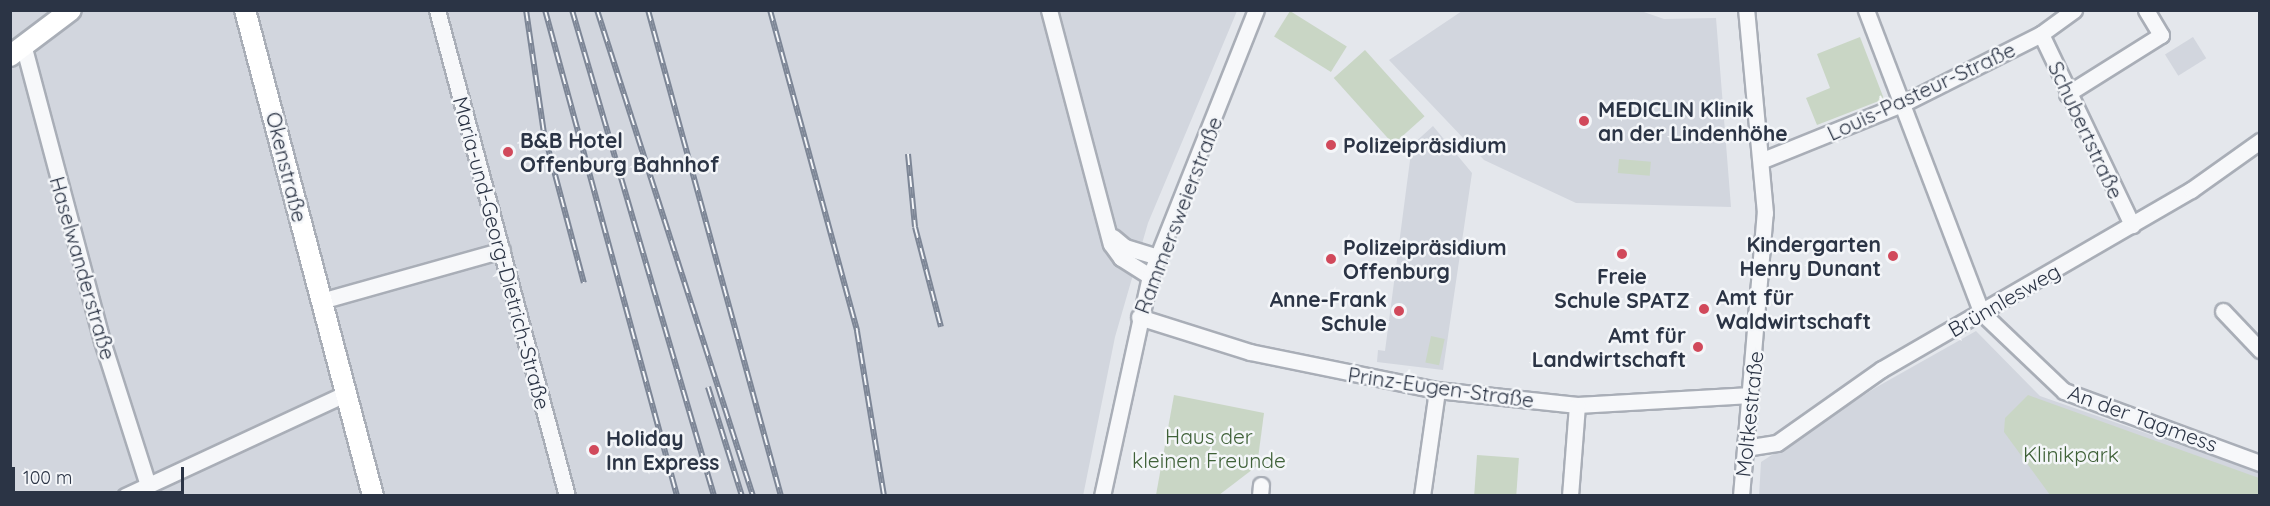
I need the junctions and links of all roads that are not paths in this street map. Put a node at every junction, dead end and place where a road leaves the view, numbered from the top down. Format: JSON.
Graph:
{"nodes":[{"id":1,"x":71,"y":10,"type":"edge"},
{"id":2,"x":245,"y":10,"type":"edge"},
{"id":3,"x":250,"y":10,"type":"edge"},
{"id":4,"x":437,"y":10,"type":"edge"},
{"id":5,"x":1049,"y":10,"type":"edge"},
{"id":6,"x":1256,"y":10,"type":"edge"},
{"id":7,"x":1746,"y":10,"type":"edge"},
{"id":8,"x":1866,"y":10,"type":"edge"},
{"id":9,"x":2074,"y":10,"type":"edge"},
{"id":10,"x":2146,"y":10,"type":"edge"},
{"id":11,"x":253,"y":33,"type":"junction"},
{"id":12,"x":2041,"y":34,"type":"junction"},
{"id":13,"x":17,"y":52,"type":"edge"},
{"id":14,"x":2067,"y":94,"type":"junction"},
{"id":15,"x":1904,"y":103,"type":"junction"},
{"id":16,"x":2259,"y":141,"type":"edge"},
{"id":17,"x":1763,"y":160,"type":"junction"},
{"id":18,"x":2132,"y":225,"type":"junction"},
{"id":19,"x":1109,"y":233,"type":"junction"},
{"id":20,"x":502,"y":250,"type":"junction"},
{"id":21,"x":1158,"y":257,"type":"junction"},
{"id":22,"x":1150,"y":276,"type":"junction"},
{"id":23,"x":321,"y":301,"type":"junction"},
{"id":24,"x":2223,"y":311,"type":"dead end"},
{"id":25,"x":1982,"y":313,"type":"junction"},
{"id":26,"x":1138,"y":317,"type":"junction"},
{"id":27,"x":2259,"y":350,"type":"edge"},
{"id":28,"x":1437,"y":390,"type":"junction"},
{"id":29,"x":345,"y":394,"type":"junction"},
{"id":30,"x":1751,"y":395,"type":"junction"},
{"id":31,"x":1577,"y":405,"type":"junction"},
{"id":32,"x":1745,"y":448,"type":"junction"},
{"id":33,"x":2259,"y":463,"type":"edge"},
{"id":34,"x":148,"y":485,"type":"junction"},
{"id":35,"x":125,"y":495,"type":"edge"},
{"id":36,"x":373,"y":495,"type":"edge"},
{"id":37,"x":567,"y":495,"type":"edge"},
{"id":38,"x":1102,"y":495,"type":"edge"},
{"id":39,"x":1422,"y":495,"type":"edge"},
{"id":40,"x":1569,"y":495,"type":"edge"},
{"id":41,"x":1741,"y":495,"type":"edge"}],
"edges":[{"from":1,"to":13,"type":"main road"},
{"from":2,"to":11,"type":"main road","name":"Okenstraße"},
{"from":3,"to":11,"type":"main road","name":"Okenstraße"},
{"from":4,"to":20,"type":"street","name":"Maria-und-Georg-Dietrich-Straße"},
{"from":5,"to":19,"type":"street"},
{"from":6,"to":21,"type":"street","name":"Rammersweierstraße"},
{"from":7,"to":17,"type":"street","name":"Moltkestraße"},
{"from":8,"to":15,"type":"street"},
{"from":9,"to":12,"type":"street","name":"Louis-Pasteur-Straße"},
{"from":10,"to":14,"type":"street"},
{"from":11,"to":23,"type":"main road","name":"Okenstraße"},
{"from":12,"to":14,"type":"street","name":"Schubertstraße"},
{"from":12,"to":15,"type":"street","name":"Louis-Pasteur-Straße"},
{"from":13,"to":34,"type":"street","name":"Haselwanderstraße"},
{"from":14,"to":18,"type":"street","name":"Schubertstraße"},
{"from":15,"to":17,"type":"street","name":"Louis-Pasteur-Straße"},
{"from":15,"to":25,"type":"street"},
{"from":16,"to":18,"type":"street","name":"Brünnlesweg"},
{"from":17,"to":30,"type":"street","name":"Moltkestraße"},
{"from":18,"to":25,"type":"street","name":"Brünnlesweg"},
{"from":19,"to":21,"type":"street"},
{"from":19,"to":22,"type":"street"},
{"from":20,"to":23,"type":"street"},
{"from":20,"to":37,"type":"street","name":"Maria-und-Georg-Dietrich-Straße"},
{"from":21,"to":22,"type":"street","name":"Rammersweierstraße"},
{"from":22,"to":26,"type":"street","name":"Rammersweierstraße"},
{"from":23,"to":29,"type":"main road","name":"Okenstraße"},
{"from":24,"to":27,"type":"street"},
{"from":25,"to":32,"type":"street","name":"Brünnlesweg"},
{"from":25,"to":33,"type":"street","name":"An der Tagmess"},
{"from":26,"to":28,"type":"street","name":"Prinz-Eugen-Straße"},
{"from":26,"to":38,"type":"street","name":"Rammersweierstraße"},
{"from":28,"to":31,"type":"street","name":"Prinz-Eugen-Straße"},
{"from":28,"to":39,"type":"street"},
{"from":29,"to":34,"type":"street"},
{"from":29,"to":36,"type":"main road","name":"Okenstraße"},
{"from":30,"to":31,"type":"street","name":"Prinz-Eugen-Straße"},
{"from":30,"to":32,"type":"street","name":"Moltkestraße"},
{"from":31,"to":40,"type":"street"},
{"from":32,"to":41,"type":"street","name":"Moltkestraße"},
{"from":34,"to":35,"type":"street"}]}
